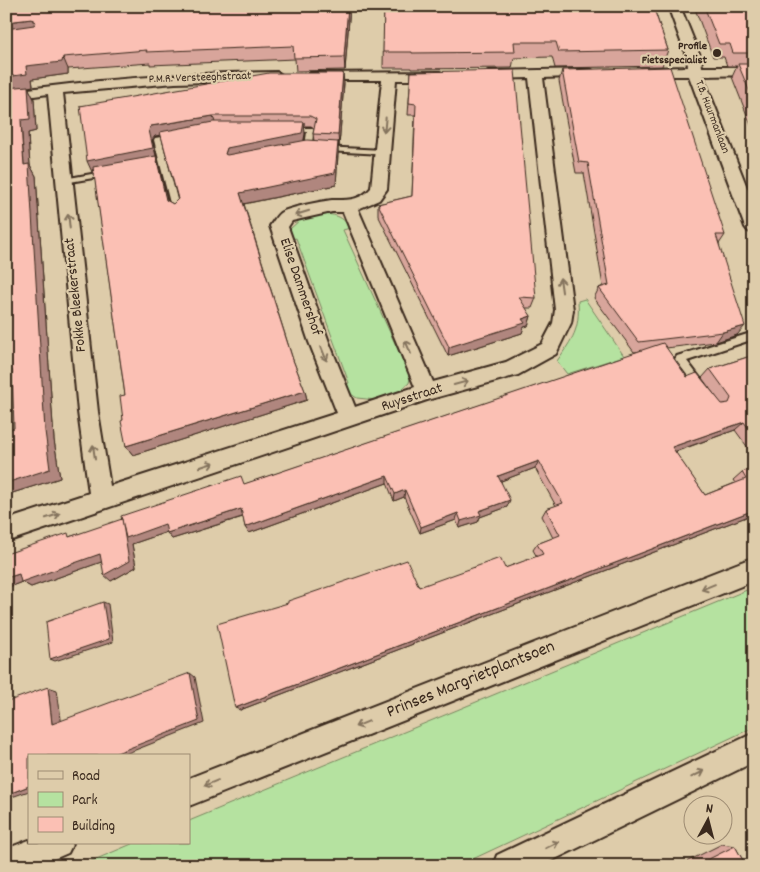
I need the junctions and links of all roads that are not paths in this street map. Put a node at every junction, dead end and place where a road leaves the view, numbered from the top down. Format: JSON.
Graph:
{"nodes":[{"id":1,"x":674,"y":6,"type":"edge"},
{"id":2,"x":754,"y":71,"type":"edge"},
{"id":3,"x":695,"y":72,"type":"junction"},
{"id":4,"x":601,"y":73,"type":"edge"},
{"id":5,"x":629,"y":73,"type":"edge"},
{"id":6,"x":535,"y":74,"type":"junction"},
{"id":7,"x":458,"y":75,"type":"edge"},
{"id":8,"x":478,"y":75,"type":"edge"},
{"id":9,"x":389,"y":77,"type":"junction"},
{"id":10,"x":55,"y":89,"type":"junction"},
{"id":11,"x":6,"y":96,"type":"edge"},
{"id":12,"x":283,"y":130,"type":"edge"},
{"id":13,"x":182,"y":136,"type":"edge"},
{"id":14,"x":308,"y":148,"type":"junction"},
{"id":15,"x":289,"y":152,"type":"edge"},
{"id":16,"x":383,"y":152,"type":"junction"},
{"id":17,"x":164,"y":162,"type":"junction"},
{"id":18,"x":155,"y":164,"type":"edge"},
{"id":19,"x":119,"y":171,"type":"edge"},
{"id":20,"x":64,"y":182,"type":"junction"},
{"id":21,"x":349,"y":207,"type":"junction"},
{"id":22,"x":176,"y":211,"type":"edge"},
{"id":23,"x":754,"y":227,"type":"edge"},
{"id":24,"x":754,"y":335,"type":"edge"},
{"id":25,"x":427,"y":392,"type":"junction"},
{"id":26,"x":706,"y":394,"type":"edge"},
{"id":27,"x":349,"y":418,"type":"junction"},
{"id":28,"x":101,"y":500,"type":"junction"},
{"id":29,"x":6,"y":531,"type":"edge"},
{"id":30,"x":754,"y":569,"type":"edge"},
{"id":31,"x":754,"y":747,"type":"edge"},
{"id":32,"x":190,"y":792,"type":"edge"},
{"id":33,"x":56,"y":844,"type":"edge"},
{"id":34,"x":6,"y":864,"type":"edge"},
{"id":35,"x":508,"y":866,"type":"edge"}],
"edges":[{"from":1,"to":3,"type":"street","name":"T.B. Huurmanlaan"},
{"from":2,"to":3,"type":"street"},
{"from":3,"to":5,"type":"street"},
{"from":3,"to":23,"type":"street","name":"T.B. Huurmanlaan"},
{"from":4,"to":6,"type":"street"},
{"from":6,"to":8,"type":"street"},
{"from":25,"to":6,"type":"street","name":"Ruysstraat","one_way":true},
{"from":7,"to":9,"type":"street","name":"P.M.R. Versteeghstraat"},
{"from":9,"to":10,"type":"street","name":"P.M.R. Versteeghstraat"},
{"from":9,"to":16,"type":"street","name":"Elise Dammershof","one_way":true},
{"from":10,"to":11,"type":"street","name":"P.M.R. Versteeghstraat"},
{"from":10,"to":20,"type":"street","name":"Fokke Bleekerstraat"},
{"from":12,"to":14,"type":"lane"},
{"from":13,"to":17,"type":"lane"},
{"from":14,"to":15,"type":"lane"},
{"from":14,"to":16,"type":"lane"},
{"from":16,"to":21,"type":"street","name":"Elise Dammershof"},
{"from":17,"to":18,"type":"lane"},
{"from":17,"to":22,"type":"lane"},
{"from":19,"to":20,"type":"lane"},
{"from":28,"to":20,"type":"street","name":"Fokke Bleekerstraat","one_way":true},
{"from":25,"to":21,"type":"street","one_way":true},
{"from":21,"to":27,"type":"street","name":"Elise Dammershof","one_way":true},
{"from":24,"to":26,"type":"lane"},
{"from":25,"to":27,"type":"street","name":"Ruysstraat"},
{"from":28,"to":27,"type":"street","name":"Ruysstraat","one_way":true},
{"from":29,"to":28,"type":"street","name":"Ruysstraat","one_way":true},
{"from":30,"to":32,"type":"street","name":"Prinses Margrietplantsoen","one_way":true},
{"from":35,"to":31,"type":"street","one_way":true},
{"from":33,"to":34,"type":"street"}]}
